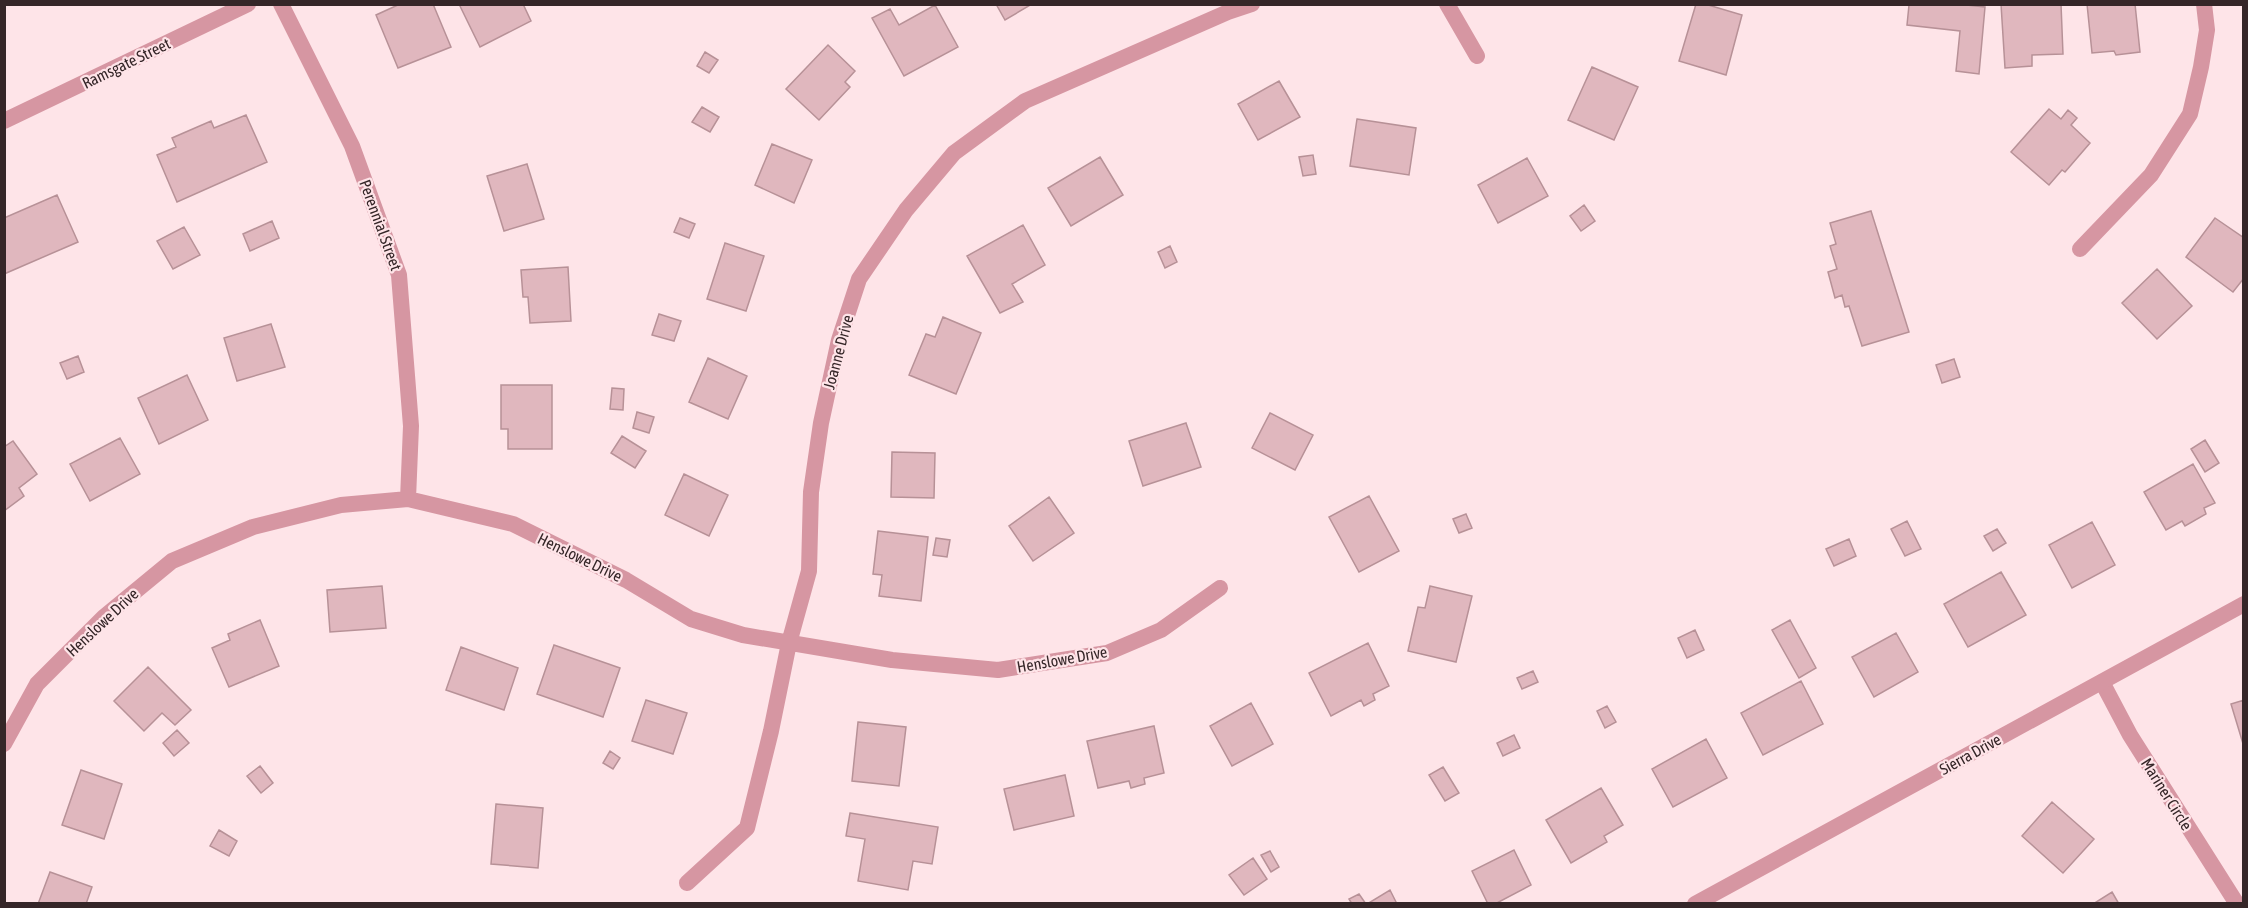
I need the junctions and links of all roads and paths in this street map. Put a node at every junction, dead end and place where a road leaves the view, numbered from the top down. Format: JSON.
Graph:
{"nodes":[{"id":1,"x":248,"y":4,"type":"edge"},
{"id":2,"x":281,"y":4,"type":"edge"},
{"id":3,"x":1252,"y":4,"type":"edge"},
{"id":4,"x":1448,"y":4,"type":"edge"},
{"id":5,"x":2204,"y":4,"type":"edge"},
{"id":6,"x":1477,"y":56,"type":"dead end"},
{"id":7,"x":4,"y":121,"type":"edge"},
{"id":8,"x":2080,"y":249,"type":"dead end"},
{"id":9,"x":408,"y":499,"type":"junction"},
{"id":10,"x":1220,"y":588,"type":"dead end"},
{"id":11,"x":2244,"y":604,"type":"edge"},
{"id":12,"x":789,"y":643,"type":"junction"},
{"id":13,"x":2102,"y":682,"type":"junction"},
{"id":14,"x":4,"y":744,"type":"edge"},
{"id":15,"x":687,"y":883,"type":"dead end"},
{"id":16,"x":1695,"y":903,"type":"edge"},
{"id":17,"x":2237,"y":903,"type":"edge"}],
"edges":[{"from":1,"to":7,"type":"street","name":"Ramsgate Street"},
{"from":2,"to":9,"type":"street","name":"Perennial Street"},
{"from":3,"to":12,"type":"street","name":"Joanne Drive"},
{"from":4,"to":6,"type":"street"},
{"from":5,"to":8,"type":"street"},
{"from":9,"to":12,"type":"street","name":"Henslowe Drive"},
{"from":9,"to":14,"type":"street","name":"Henslowe Drive"},
{"from":10,"to":12,"type":"street","name":"Henslowe Drive"},
{"from":11,"to":13,"type":"street","name":"Sierra Drive"},
{"from":12,"to":15,"type":"street","name":"Joanne Drive"},
{"from":13,"to":16,"type":"street","name":"Sierra Drive"},
{"from":13,"to":17,"type":"street","name":"Mariner Circle"}]}
